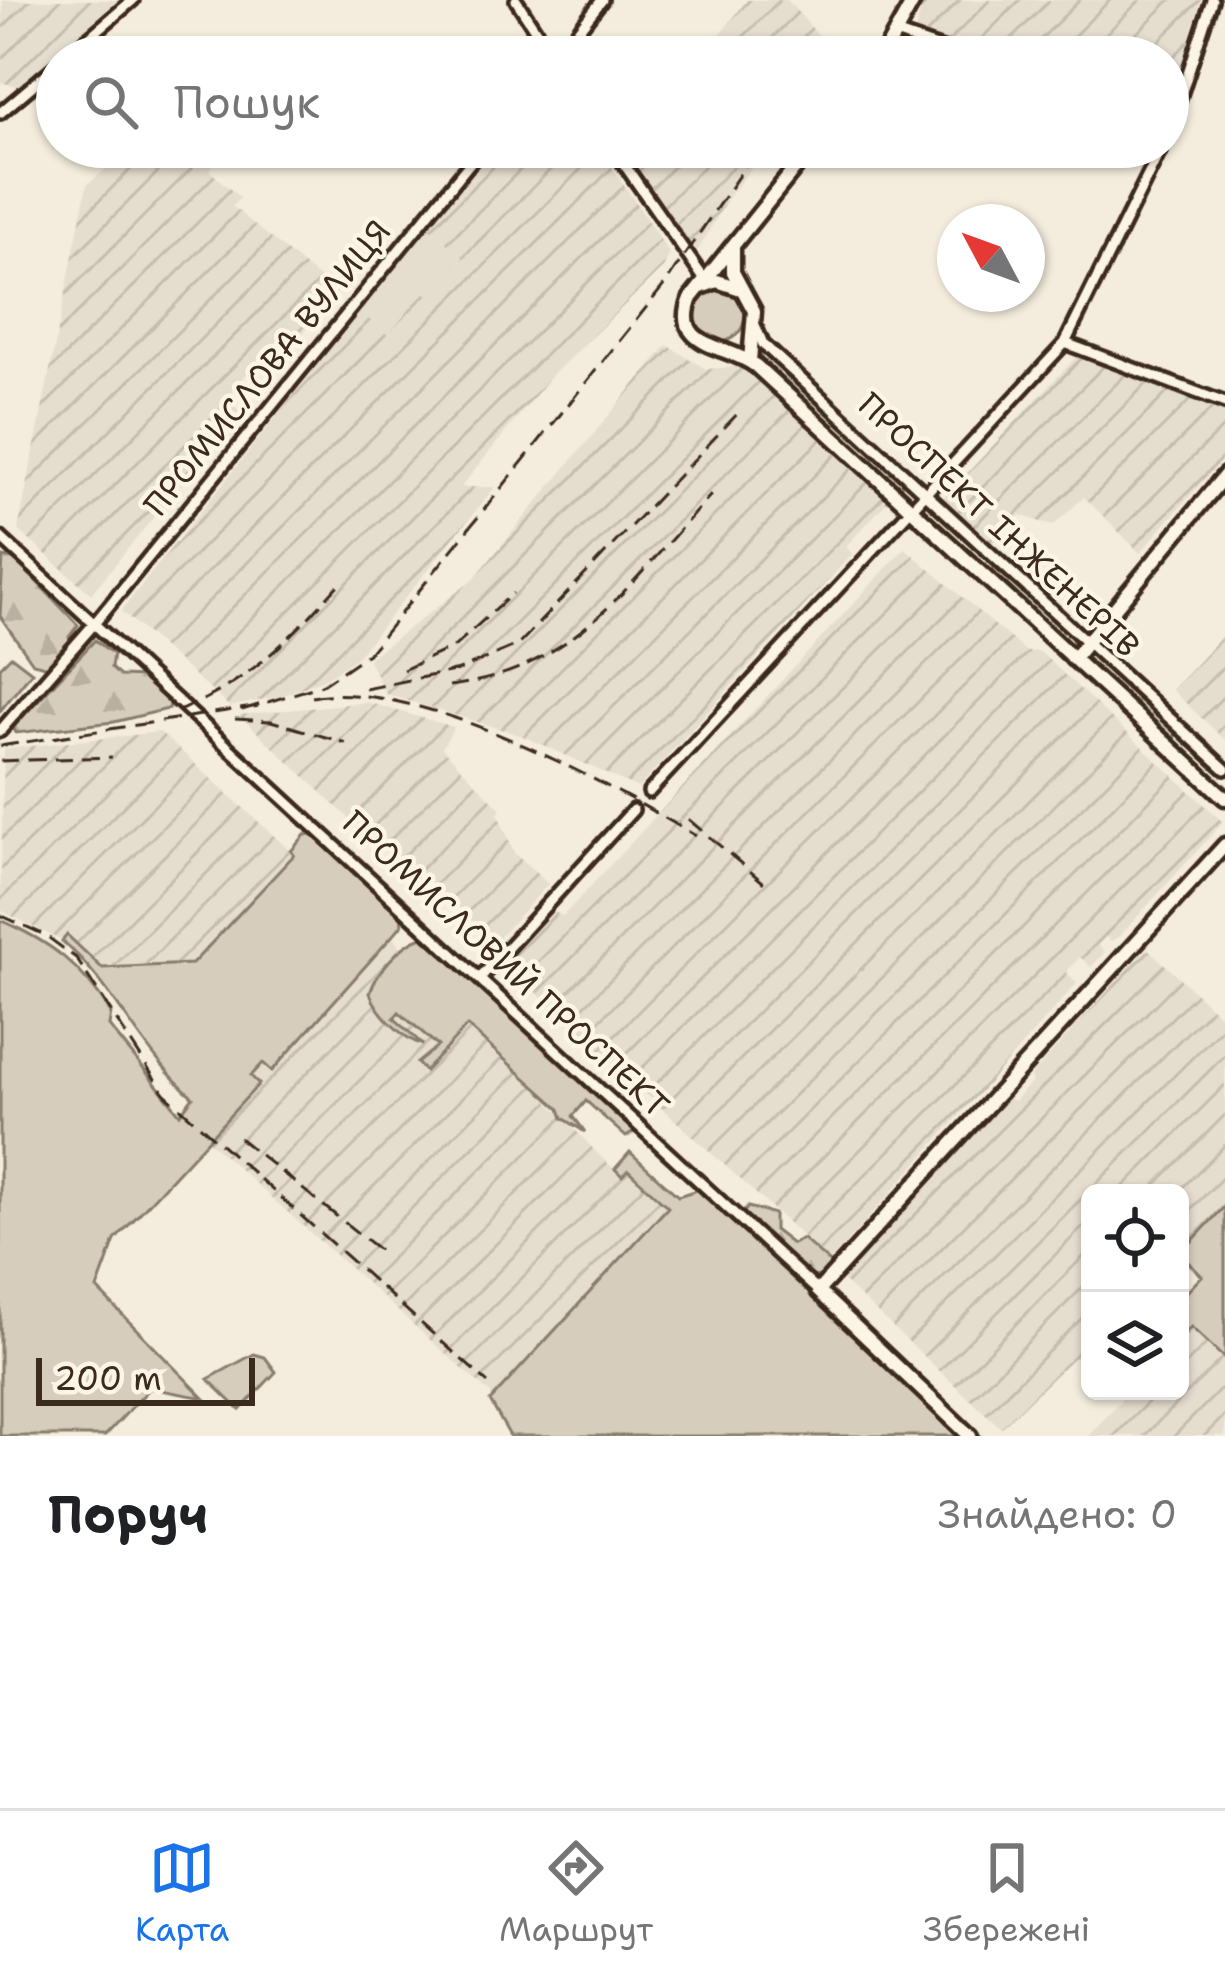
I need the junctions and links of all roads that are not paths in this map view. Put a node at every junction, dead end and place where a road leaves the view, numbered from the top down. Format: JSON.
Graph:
{"nodes":[{"id":1,"x":133,"y":0,"type":"edge"},
{"id":2,"x":516,"y":0,"type":"edge"},
{"id":3,"x":602,"y":0,"type":"edge"},
{"id":4,"x":914,"y":0,"type":"edge"},
{"id":5,"x":1212,"y":0,"type":"edge"},
{"id":6,"x":898,"y":34,"type":"joint"},
{"id":7,"x":91,"y":36,"type":"edge"},
{"id":8,"x":541,"y":36,"type":"edge"},
{"id":9,"x":572,"y":36,"type":"edge"},
{"id":10,"x":904,"y":36,"type":"edge"},
{"id":11,"x":1189,"y":69,"type":"edge"},
{"id":12,"x":36,"y":82,"type":"edge"},
{"id":13,"x":0,"y":113,"type":"edge"},
{"id":14,"x":466,"y":168,"type":"edge"},
{"id":15,"x":626,"y":168,"type":"edge"},
{"id":16,"x":795,"y":168,"type":"edge"},
{"id":17,"x":1152,"y":168,"type":"edge"},
{"id":18,"x":739,"y":235,"type":"junction"},
{"id":19,"x":702,"y":285,"type":"junction"},
{"id":20,"x":746,"y":294,"type":"junction"},
{"id":21,"x":754,"y":311,"type":"junction"},
{"id":22,"x":751,"y":329,"type":"junction"},
{"id":23,"x":1065,"y":343,"type":"junction"},
{"id":24,"x":718,"y":349,"type":"junction"},
{"id":25,"x":750,"y":361,"type":"junction"},
{"id":26,"x":1225,"y":403,"type":"edge"},
{"id":27,"x":1225,"y":476,"type":"edge"},
{"id":28,"x":926,"y":495,"type":"junction"},
{"id":29,"x":911,"y":512,"type":"junction"},
{"id":30,"x":964,"y":530,"type":"junction"},
{"id":31,"x":0,"y":537,"type":"edge"},
{"id":32,"x":949,"y":547,"type":"junction"},
{"id":33,"x":996,"y":559,"type":"junction"},
{"id":34,"x":981,"y":575,"type":"junction"},
{"id":35,"x":94,"y":624,"type":"junction"},
{"id":36,"x":1087,"y":643,"type":"junction"},
{"id":37,"x":1073,"y":659,"type":"junction"},
{"id":38,"x":0,"y":730,"type":"edge"},
{"id":39,"x":1225,"y":769,"type":"edge"},
{"id":40,"x":649,"y":792,"type":"dead end"},
{"id":41,"x":1225,"y":798,"type":"edge"},
{"id":42,"x":633,"y":810,"type":"dead end"},
{"id":43,"x":1225,"y":845,"type":"edge"},
{"id":44,"x":481,"y":977,"type":"junction"},
{"id":45,"x":818,"y":1291,"type":"junction"},
{"id":46,"x":970,"y":1436,"type":"edge"}],
"edges":[{"from":1,"to":7,"type":"street"},
{"from":2,"to":8,"type":"street"},
{"from":3,"to":9,"type":"street"},
{"from":4,"to":6,"type":"street"},
{"from":5,"to":11,"type":"street"},
{"from":6,"to":10,"type":"street"},
{"from":12,"to":13,"type":"street"},
{"from":14,"to":35,"type":"street","name":"ПРОМИСЛОВА ВУЛИЦЯ"},
{"from":15,"to":19,"type":"street"},
{"from":16,"to":18,"type":"street"},
{"from":17,"to":23,"type":"street"},
{"from":18,"to":19,"type":"street"},
{"from":18,"to":20,"type":"street"},
{"from":19,"to":20,"type":"street"},
{"from":19,"to":24,"type":"street"},
{"from":20,"to":21,"type":"street"},
{"from":21,"to":22,"type":"street"},
{"from":21,"to":28,"type":"street","name":"ПРОСПЕКТ ІНЖЕНЕРІВ"},
{"from":22,"to":24,"type":"street"},
{"from":22,"to":25,"type":"street"},
{"from":23,"to":26,"type":"street"},
{"from":23,"to":28,"type":"street"},
{"from":24,"to":25,"type":"street","name":"ПРОСПЕКТ ІНЖЕНЕРІВ"},
{"from":25,"to":29,"type":"street","name":"ПРОСПЕКТ ІНЖЕНЕРІВ"},
{"from":27,"to":36,"type":"street"},
{"from":28,"to":29,"type":"street"},
{"from":28,"to":30,"type":"street","name":"ПРОСПЕКТ ІНЖЕНЕРІВ"},
{"from":29,"to":32,"type":"street","name":"ПРОСПЕКТ ІНЖЕНЕРІВ"},
{"from":29,"to":40,"type":"street"},
{"from":30,"to":32,"type":"street"},
{"from":30,"to":33,"type":"street","name":"ПРОСПЕКТ ІНЖЕНЕРІВ"},
{"from":31,"to":35,"type":"street","name":"ПРОМИСЛОВИЙ ПРОСПЕКТ"},
{"from":32,"to":34,"type":"street","name":"ПРОСПЕКТ ІНЖЕНЕРІВ"},
{"from":33,"to":34,"type":"street"},
{"from":33,"to":36,"type":"street","name":"ПРОСПЕКТ ІНЖЕНЕРІВ"},
{"from":34,"to":37,"type":"street","name":"ПРОСПЕКТ ІНЖЕНЕРІВ"},
{"from":35,"to":38,"type":"street","name":"ПРОМИСЛОВА ВУЛИЦЯ"},
{"from":35,"to":44,"type":"street","name":"ПРОМИСЛОВИЙ ПРОСПЕКТ"},
{"from":36,"to":37,"type":"street"},
{"from":36,"to":39,"type":"street","name":"ПРОСПЕКТ ІНЖЕНЕРІВ"},
{"from":37,"to":41,"type":"street","name":"ПРОСПЕКТ ІНЖЕНЕРІВ"},
{"from":42,"to":44,"type":"street"},
{"from":43,"to":45,"type":"street"},
{"from":44,"to":45,"type":"street","name":"ПРОМИСЛОВИЙ ПРОСПЕКТ"},
{"from":45,"to":46,"type":"street","name":"ПРОМИСЛОВИЙ ПРОСПЕКТ"}]}
